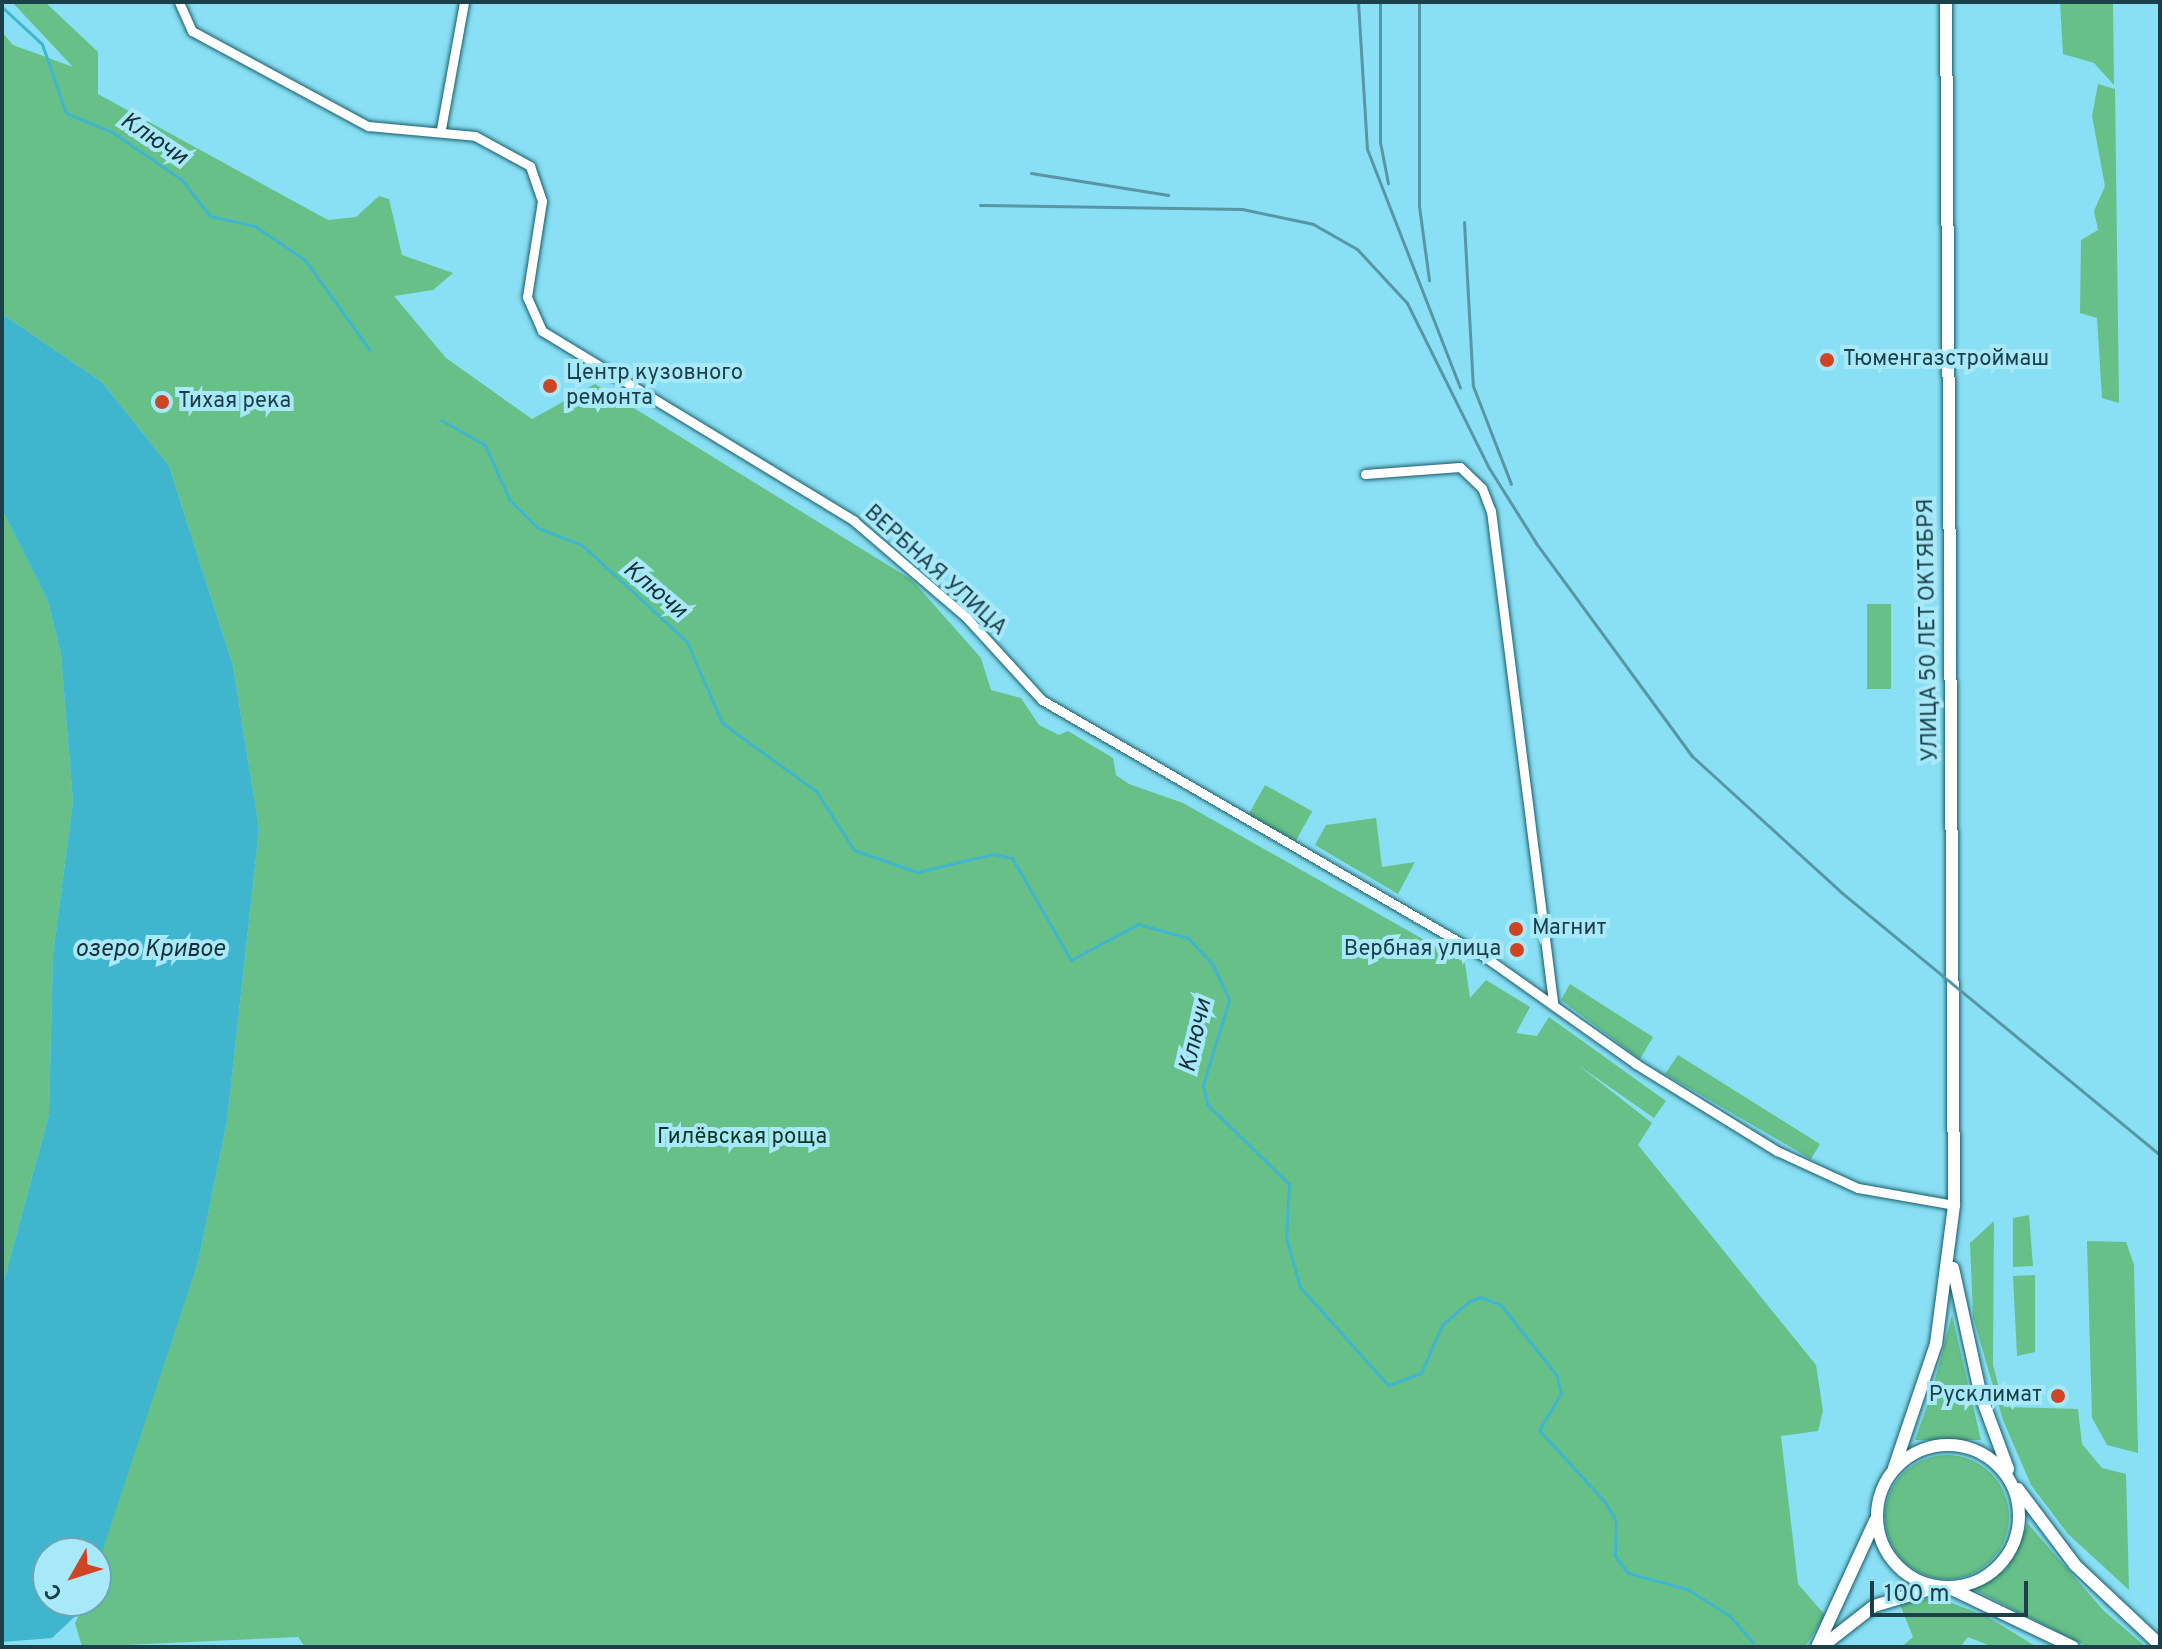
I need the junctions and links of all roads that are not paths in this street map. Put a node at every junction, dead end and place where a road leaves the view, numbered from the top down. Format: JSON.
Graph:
{"nodes":[{"id":1,"x":179,"y":2,"type":"edge"},
{"id":2,"x":464,"y":2,"type":"edge"},
{"id":3,"x":1946,"y":2,"type":"edge"},
{"id":4,"x":441,"y":129,"type":"junction"},
{"id":5,"x":1365,"y":474,"type":"dead end"},
{"id":6,"x":1553,"y":1005,"type":"junction"},
{"id":7,"x":1954,"y":1205,"type":"junction"},
{"id":8,"x":1951,"y":1257,"type":"junction"},
{"id":9,"x":1894,"y":1468,"type":"junction"},
{"id":10,"x":2014,"y":1481,"type":"junction"},
{"id":11,"x":1877,"y":1514,"type":"junction"},
{"id":12,"x":1943,"y":1587,"type":"junction"},
{"id":13,"x":2160,"y":1645,"type":"edge"},
{"id":14,"x":1819,"y":1647,"type":"edge"},
{"id":15,"x":2073,"y":1647,"type":"edge"}],
"edges":[{"from":1,"to":4,"type":"street","name":"ВЕРБНАЯ УЛИЦА"},
{"from":2,"to":4,"type":"street"},
{"from":3,"to":7,"type":"main road","name":"УЛИЦА 50 ЛЕТ ОКТЯБРЯ"},
{"from":4,"to":6,"type":"street","name":"ВЕРБНАЯ УЛИЦА"},
{"from":5,"to":6,"type":"street"},
{"from":6,"to":7,"type":"street","name":"ВЕРБНАЯ УЛИЦА"},
{"from":7,"to":8,"type":"main road","name":"УЛИЦА 50 ЛЕТ ОКТЯБРЯ"},
{"from":8,"to":9,"type":"main road"},
{"from":8,"to":10,"type":"main road"},
{"from":9,"to":10,"type":"main road"},
{"from":9,"to":11,"type":"main road"},
{"from":10,"to":12,"type":"main road"},
{"from":10,"to":13,"type":"main road"},
{"from":11,"to":12,"type":"main road"},
{"from":11,"to":14,"type":"main road"},
{"from":12,"to":14,"type":"main road"},
{"from":12,"to":15,"type":"main road"}]}
